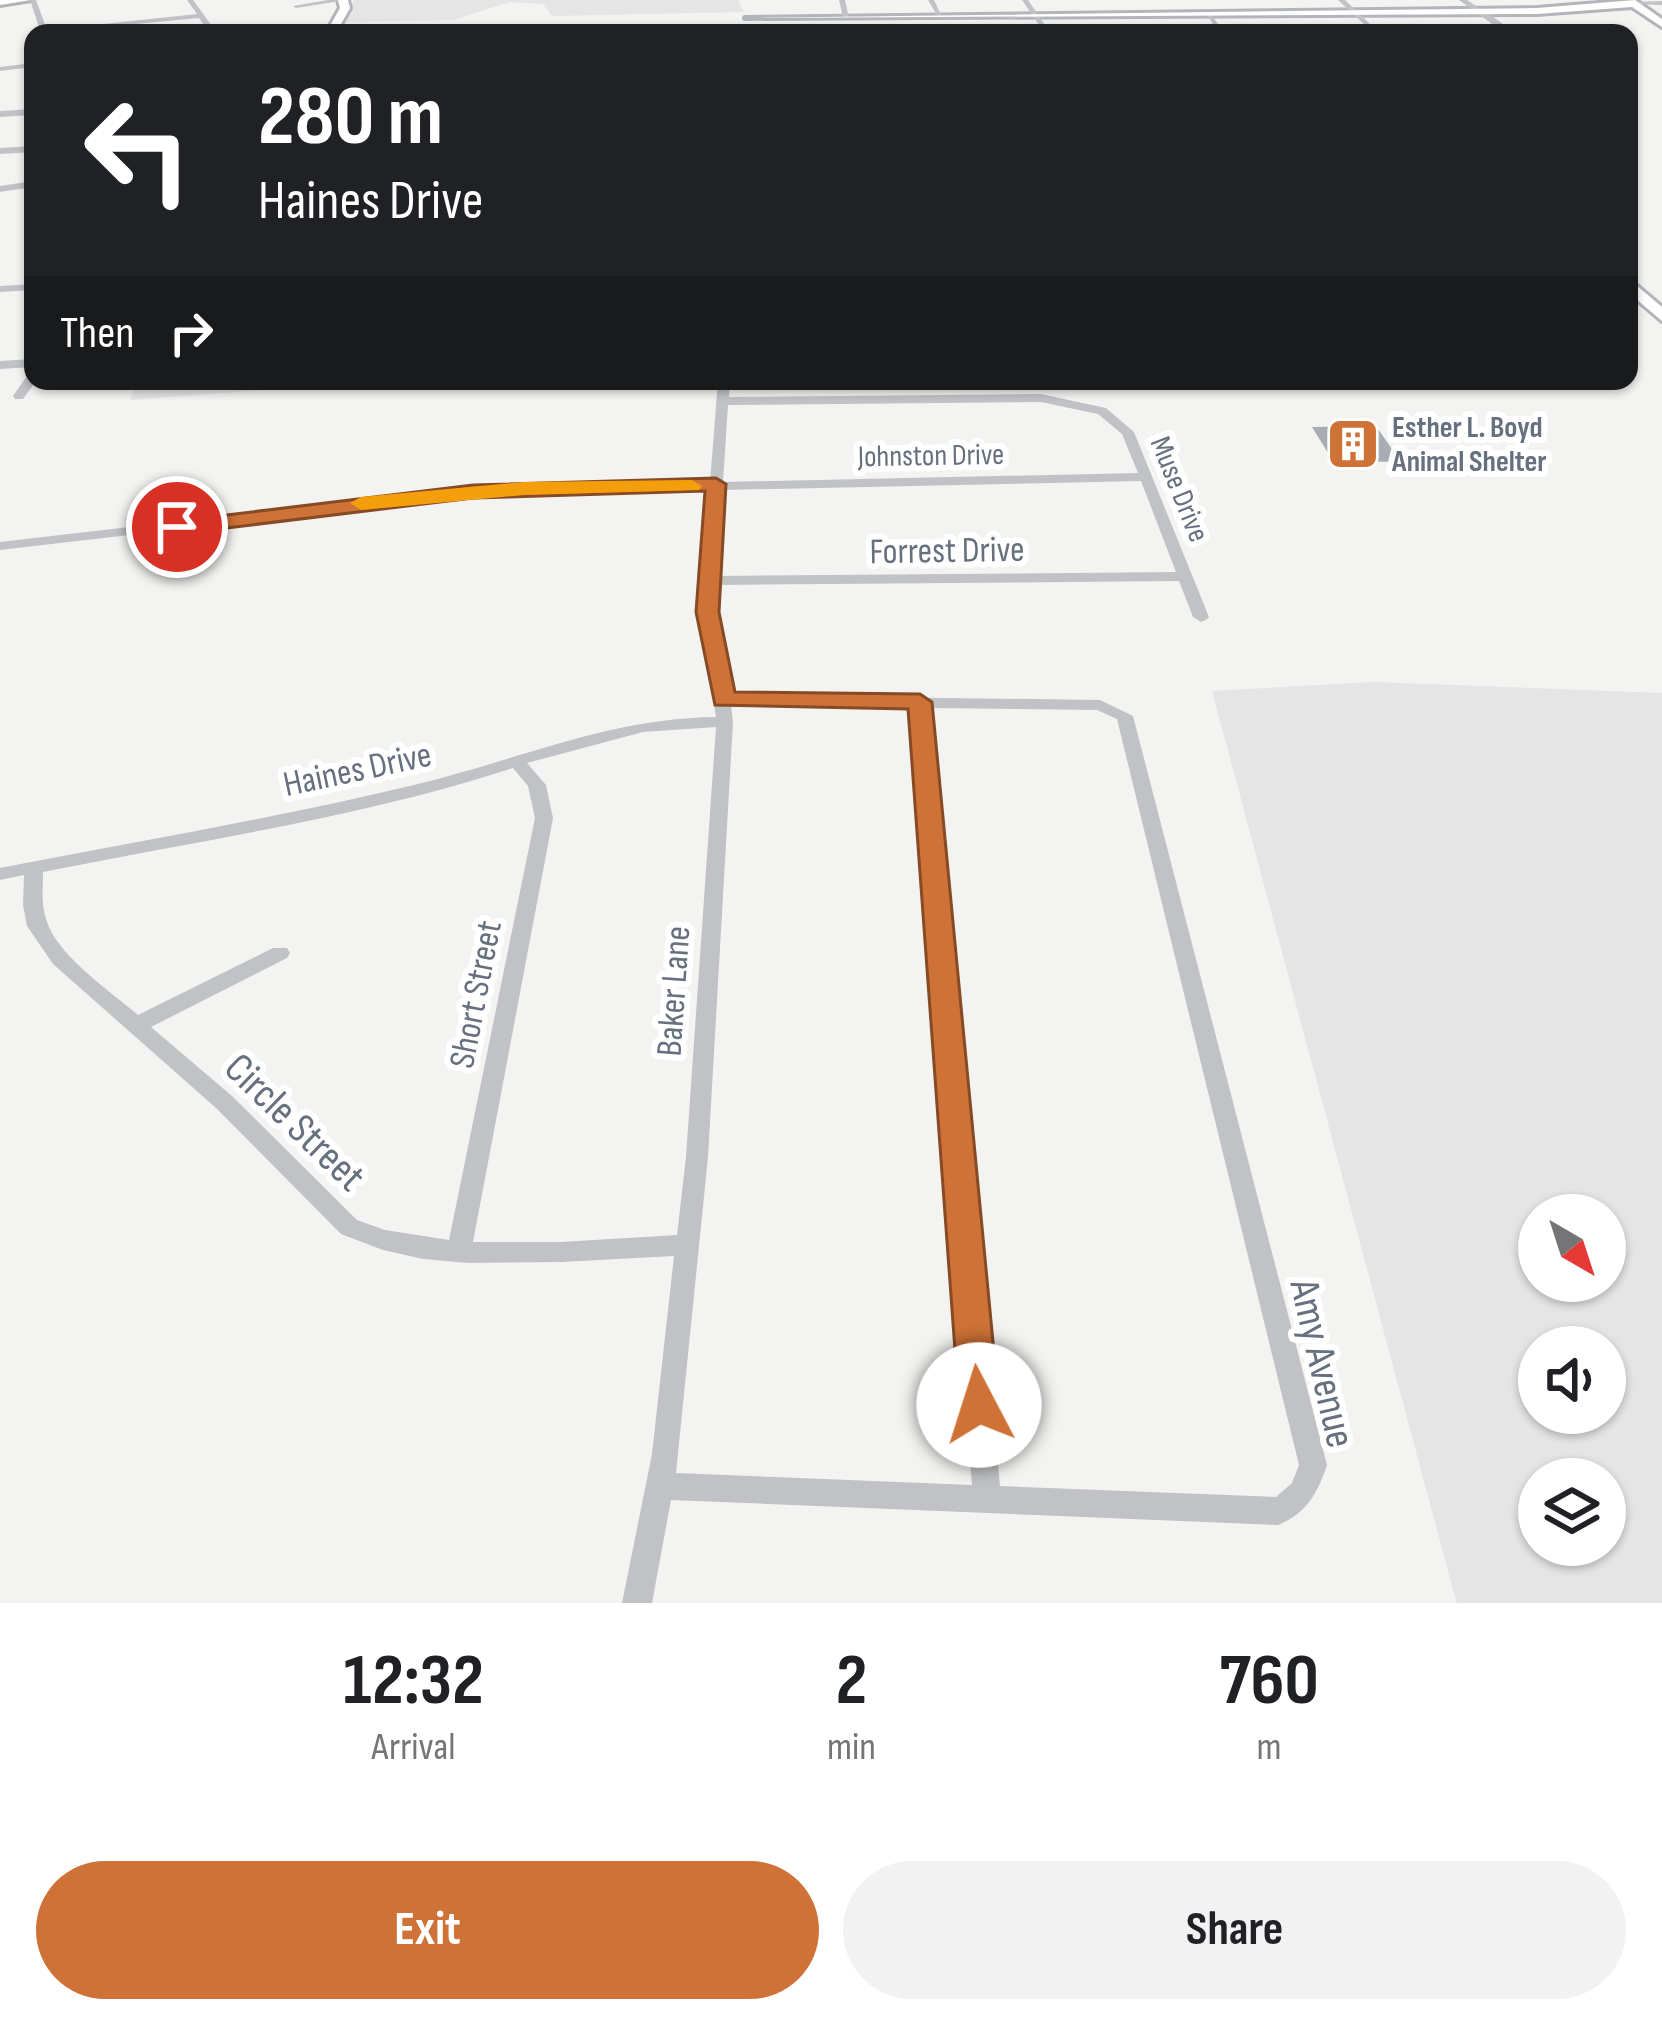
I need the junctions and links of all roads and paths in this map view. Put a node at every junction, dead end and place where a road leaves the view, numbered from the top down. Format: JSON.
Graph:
{"nodes":[{"id":1,"x":29,"y":0,"type":"edge"},
{"id":2,"x":190,"y":0,"type":"edge"},
{"id":3,"x":344,"y":0,"type":"edge"},
{"id":4,"x":842,"y":0,"type":"edge"},
{"id":5,"x":931,"y":0,"type":"edge"},
{"id":6,"x":1025,"y":0,"type":"edge"},
{"id":7,"x":1341,"y":0,"type":"edge"},
{"id":8,"x":1462,"y":0,"type":"edge"},
{"id":9,"x":0,"y":2,"type":"edge"},
{"id":10,"x":1631,"y":2,"type":"edge"},
{"id":11,"x":747,"y":4,"type":"dead end"},
{"id":12,"x":1662,"y":4,"type":"edge"},
{"id":13,"x":296,"y":6,"type":"dead end"},
{"id":14,"x":1480,"y":11,"type":"junction"},
{"id":15,"x":1356,"y":12,"type":"junction"},
{"id":16,"x":1208,"y":14,"type":"junction"},
{"id":17,"x":201,"y":16,"type":"junction"},
{"id":18,"x":940,"y":16,"type":"junction"},
{"id":19,"x":847,"y":17,"type":"junction"},
{"id":20,"x":750,"y":18,"type":"junction"},
{"id":21,"x":1041,"y":21,"type":"junction"},
{"id":22,"x":1660,"y":23,"type":"edge"},
{"id":23,"x":123,"y":24,"type":"edge"},
{"id":24,"x":207,"y":24,"type":"edge"},
{"id":25,"x":750,"y":24,"type":"edge"},
{"id":26,"x":1216,"y":24,"type":"edge"},
{"id":27,"x":1369,"y":24,"type":"edge"},
{"id":28,"x":1496,"y":24,"type":"edge"},
{"id":29,"x":1638,"y":293,"type":"edge"},
{"id":30,"x":1662,"y":316,"type":"edge"},
{"id":31,"x":24,"y":390,"type":"edge"},
{"id":32,"x":723,"y":390,"type":"edge"},
{"id":33,"x":903,"y":390,"type":"edge"},
{"id":34,"x":19,"y":397,"type":"dead end"},
{"id":35,"x":904,"y":398,"type":"junction"},
{"id":36,"x":722,"y":401,"type":"junction"},
{"id":37,"x":1147,"y":477,"type":"junction"},
{"id":38,"x":716,"y":484,"type":"junction"},
{"id":39,"x":0,"y":546,"type":"edge"},
{"id":40,"x":1185,"y":576,"type":"junction"},
{"id":41,"x":709,"y":581,"type":"junction"},
{"id":42,"x":1202,"y":616,"type":"dead end"},
{"id":43,"x":920,"y":702,"type":"junction"},
{"id":44,"x":1100,"y":705,"type":"joint"},
{"id":45,"x":724,"y":711,"type":"junction"},
{"id":46,"x":515,"y":760,"type":"junction"},
{"id":47,"x":34,"y":867,"type":"junction"},
{"id":48,"x":0,"y":874,"type":"edge"},
{"id":49,"x":280,"y":952,"type":"dead end"},
{"id":50,"x":136,"y":1025,"type":"junction"},
{"id":51,"x":688,"y":1245,"type":"junction"},
{"id":52,"x":459,"y":1250,"type":"junction"},
{"id":53,"x":660,"y":1486,"type":"junction"},
{"id":54,"x":987,"y":1499,"type":"junction"},
{"id":55,"x":637,"y":1603,"type":"edge"}],
"edges":[{"from":1,"to":9,"type":"main road"},
{"from":2,"to":17,"type":"street"},
{"from":3,"to":13,"type":"street"},
{"from":4,"to":19,"type":"street"},
{"from":5,"to":18,"type":"street"},
{"from":6,"to":21,"type":"street"},
{"from":7,"to":15,"type":"street"},
{"from":8,"to":14,"type":"street"},
{"from":10,"to":12,"type":"street"},
{"from":10,"to":14,"type":"street"},
{"from":10,"to":22,"type":"street"},
{"from":11,"to":20,"type":"street"},
{"from":14,"to":15,"type":"street"},
{"from":14,"to":28,"type":"street"},
{"from":15,"to":16,"type":"street"},
{"from":15,"to":27,"type":"street"},
{"from":16,"to":21,"type":"street"},
{"from":16,"to":26,"type":"street"},
{"from":17,"to":23,"type":"street"},
{"from":17,"to":24,"type":"street"},
{"from":18,"to":19,"type":"street"},
{"from":18,"to":21,"type":"street"},
{"from":19,"to":20,"type":"street"},
{"from":20,"to":25,"type":"street"},
{"from":29,"to":30,"type":"street"},
{"from":31,"to":34,"type":"street"},
{"from":32,"to":36,"type":"street","name":"Baker Lane"},
{"from":33,"to":35,"type":"street"},
{"from":35,"to":36,"type":"street","name":"Muse Drive"},
{"from":35,"to":37,"type":"street","name":"Muse Drive"},
{"from":36,"to":38,"type":"street","name":"Baker Lane"},
{"from":37,"to":38,"type":"street","name":"Johnston Drive"},
{"from":37,"to":40,"type":"street","name":"Muse Drive"},
{"from":38,"to":39,"type":"street","name":"Johnston Drive"},
{"from":38,"to":41,"type":"street","name":"Baker Lane"},
{"from":40,"to":41,"type":"street","name":"Forrest Drive"},
{"from":40,"to":42,"type":"street","name":"Muse Drive"},
{"from":41,"to":45,"type":"street","name":"Baker Lane"},
{"from":43,"to":44,"type":"street","name":"Haines Drive"},
{"from":43,"to":45,"type":"street","name":"Haines Drive"},
{"from":43,"to":54,"type":"street"},
{"from":44,"to":54,"type":"street","name":"Amy Avenue"},
{"from":45,"to":46,"type":"street","name":"Haines Drive"},
{"from":45,"to":51,"type":"street","name":"Baker Lane"},
{"from":46,"to":47,"type":"street","name":"Haines Drive"},
{"from":46,"to":52,"type":"street","name":"Short Street"},
{"from":47,"to":48,"type":"street","name":"Haines Drive"},
{"from":47,"to":50,"type":"street","name":"Circle Street"},
{"from":49,"to":50,"type":"street"},
{"from":50,"to":52,"type":"street","name":"Circle Street"},
{"from":51,"to":52,"type":"street","name":"Circle Street"},
{"from":51,"to":53,"type":"street","name":"Baker Lane"},
{"from":53,"to":54,"type":"street","name":"Amy Avenue"},
{"from":53,"to":55,"type":"street","name":"Baker Lane"}]}
